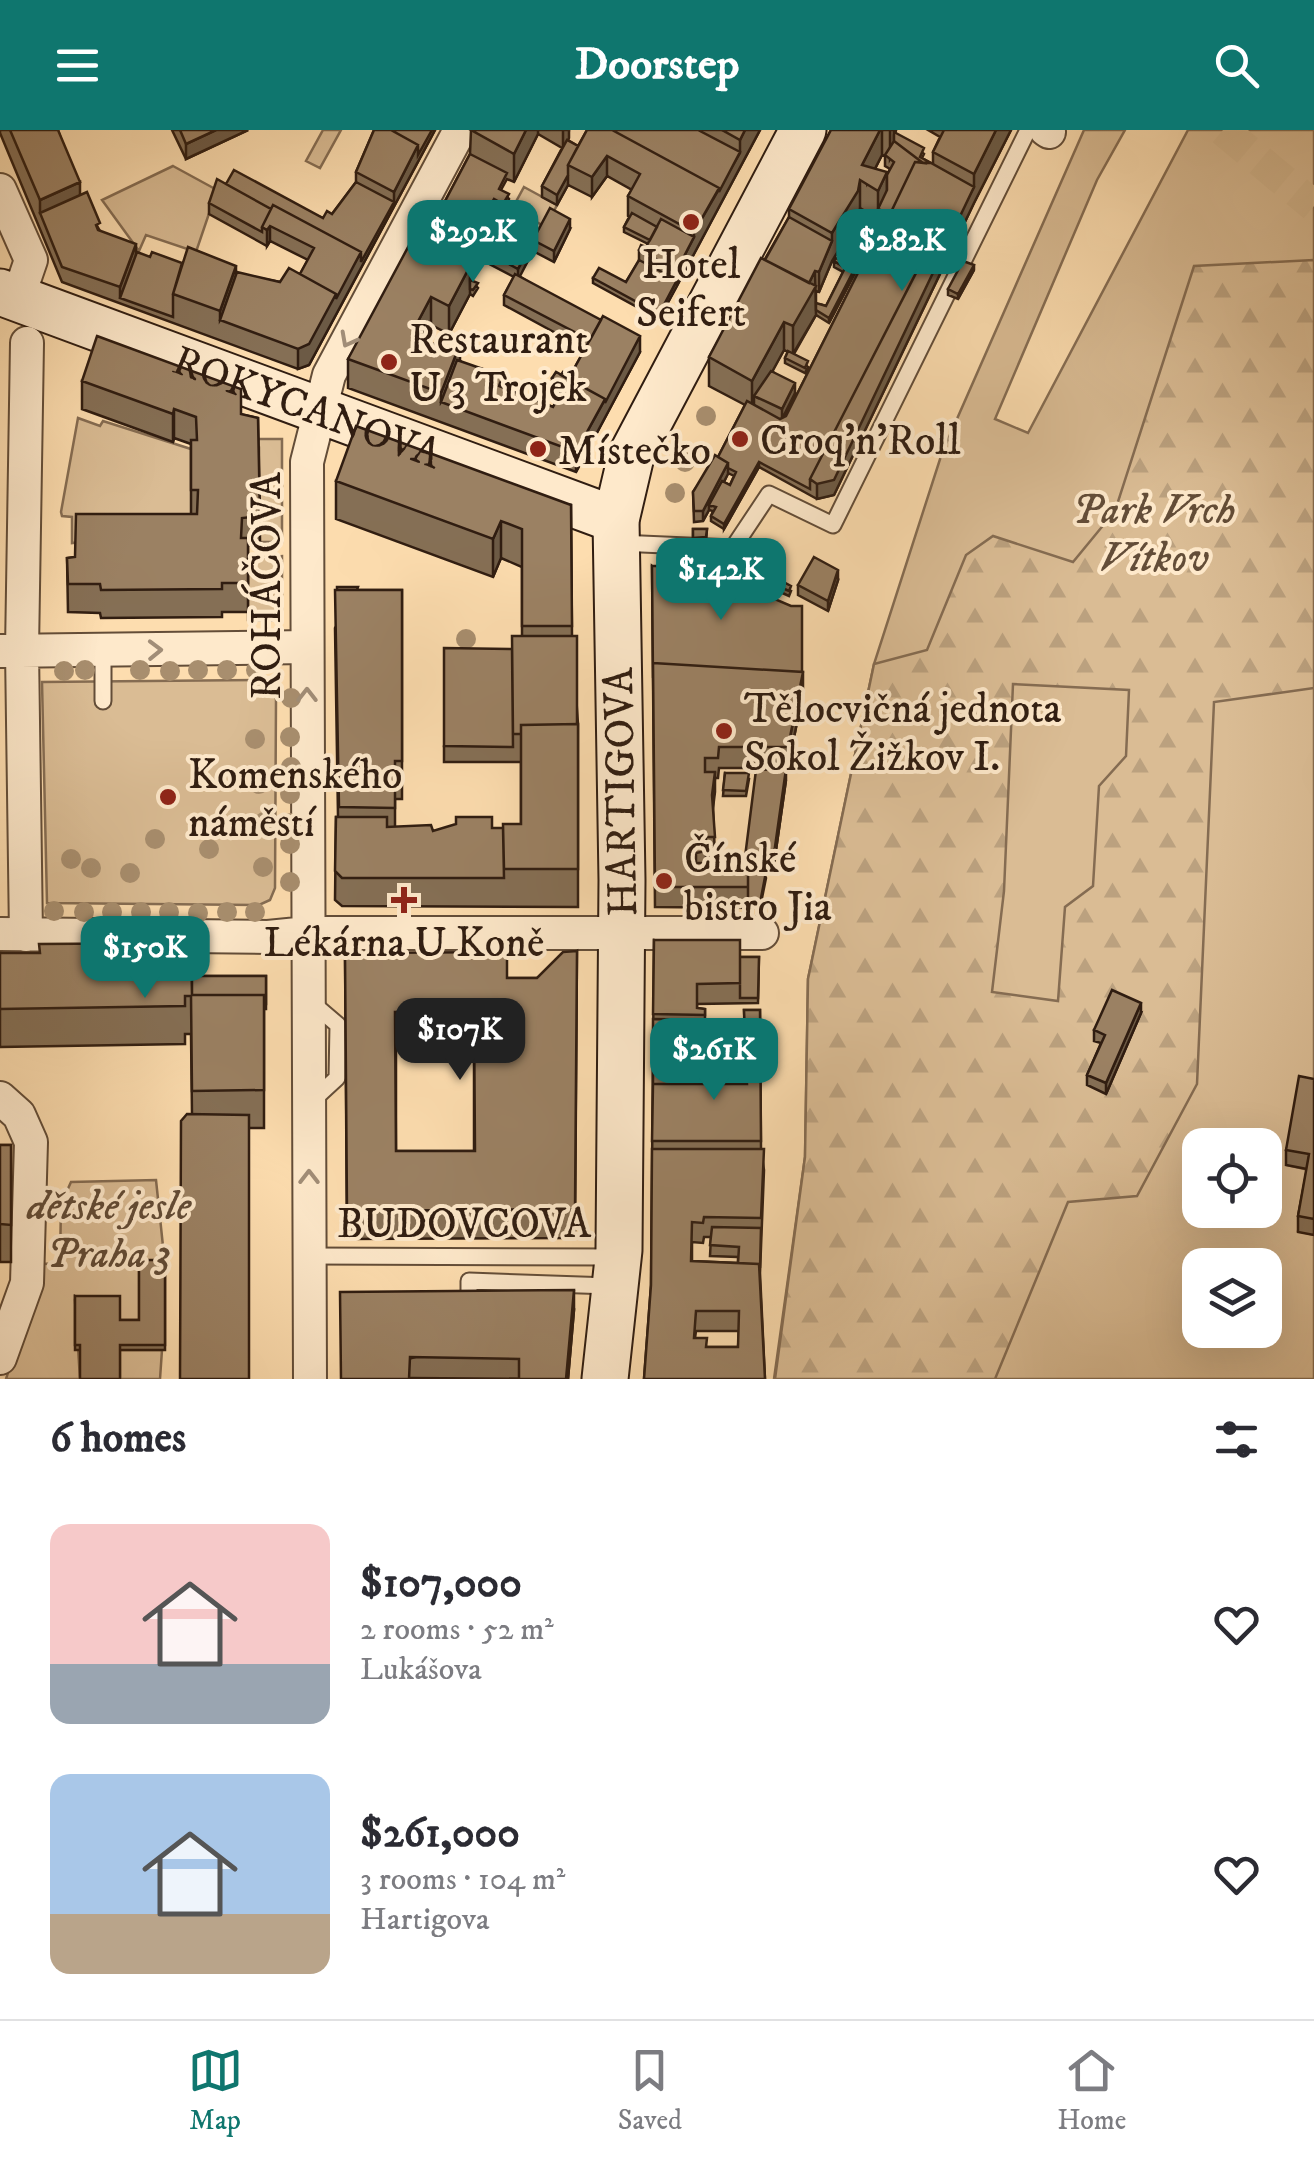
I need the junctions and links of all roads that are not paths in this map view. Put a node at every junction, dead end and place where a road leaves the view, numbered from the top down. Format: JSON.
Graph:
{"nodes":[{"id":1,"x":460,"y":130,"type":"edge"},
{"id":2,"x":804,"y":130,"type":"edge"},
{"id":3,"x":1041,"y":131,"type":"edge"},
{"id":4,"x":0,"y":190,"type":"edge"},
{"id":5,"x":9,"y":295,"type":"edge"},
{"id":6,"x":28,"y":343,"type":"dead end"},
{"id":7,"x":317,"y":410,"type":"junction"},
{"id":8,"x":615,"y":531,"type":"junction"},
{"id":9,"x":307,"y":646,"type":"junction"},
{"id":10,"x":11,"y":650,"type":"edge"},
{"id":11,"x":103,"y":651,"type":"junction"},
{"id":12,"x":102,"y":701,"type":"dead end"},
{"id":13,"x":308,"y":933,"type":"junction"},
{"id":14,"x":440,"y":933,"type":"junction"},
{"id":15,"x":622,"y":933,"type":"junction"},
{"id":16,"x":762,"y":933,"type":"dead end"},
{"id":17,"x":13,"y":934,"type":"edge"},
{"id":18,"x":440,"y":966,"type":"edge"},
{"id":19,"x":0,"y":1098,"type":"edge"},
{"id":20,"x":309,"y":1256,"type":"junction"},
{"id":21,"x":617,"y":1272,"type":"junction"},
{"id":22,"x":469,"y":1300,"type":"edge"},
{"id":23,"x":1,"y":1340,"type":"edge"},
{"id":24,"x":310,"y":1379,"type":"edge"},
{"id":25,"x":606,"y":1379,"type":"edge"}],
"edges":[{"from":1,"to":7,"type":"street","name":"ROHÁČOVA","one_way":true},
{"from":2,"to":8,"type":"main road","name":"HARTIGOVA"},
{"from":3,"to":8,"type":"lane"},
{"from":4,"to":5,"type":"street"},
{"from":5,"to":7,"type":"main road","name":"ROKYCANOVA"},
{"from":6,"to":10,"type":"street"},
{"from":7,"to":8,"type":"main road","name":"ROKYCANOVA"},
{"from":7,"to":9,"type":"street","name":"ROHÁČOVA"},
{"from":8,"to":15,"type":"main road","name":"HARTIGOVA"},
{"from":11,"to":9,"type":"street","one_way":true},
{"from":13,"to":9,"type":"street","name":"ROHÁČOVA","one_way":true},
{"from":10,"to":11,"type":"street"},
{"from":10,"to":17,"type":"street"},
{"from":11,"to":12,"type":"lane"},
{"from":13,"to":14,"type":"street"},
{"from":13,"to":17,"type":"street"},
{"from":20,"to":13,"type":"street","name":"ROHÁČOVA","one_way":true},
{"from":14,"to":15,"type":"street"},
{"from":14,"to":18,"type":"street"},
{"from":15,"to":16,"type":"street"},
{"from":15,"to":21,"type":"main road","name":"HARTIGOVA"},
{"from":19,"to":23,"type":"street"},
{"from":20,"to":21,"type":"lane","name":"BUDOVCOVA"},
{"from":20,"to":24,"type":"street","name":"ROHÁČOVA"},
{"from":21,"to":22,"type":"lane"},
{"from":21,"to":25,"type":"main road","name":"HARTIGOVA"}]}
